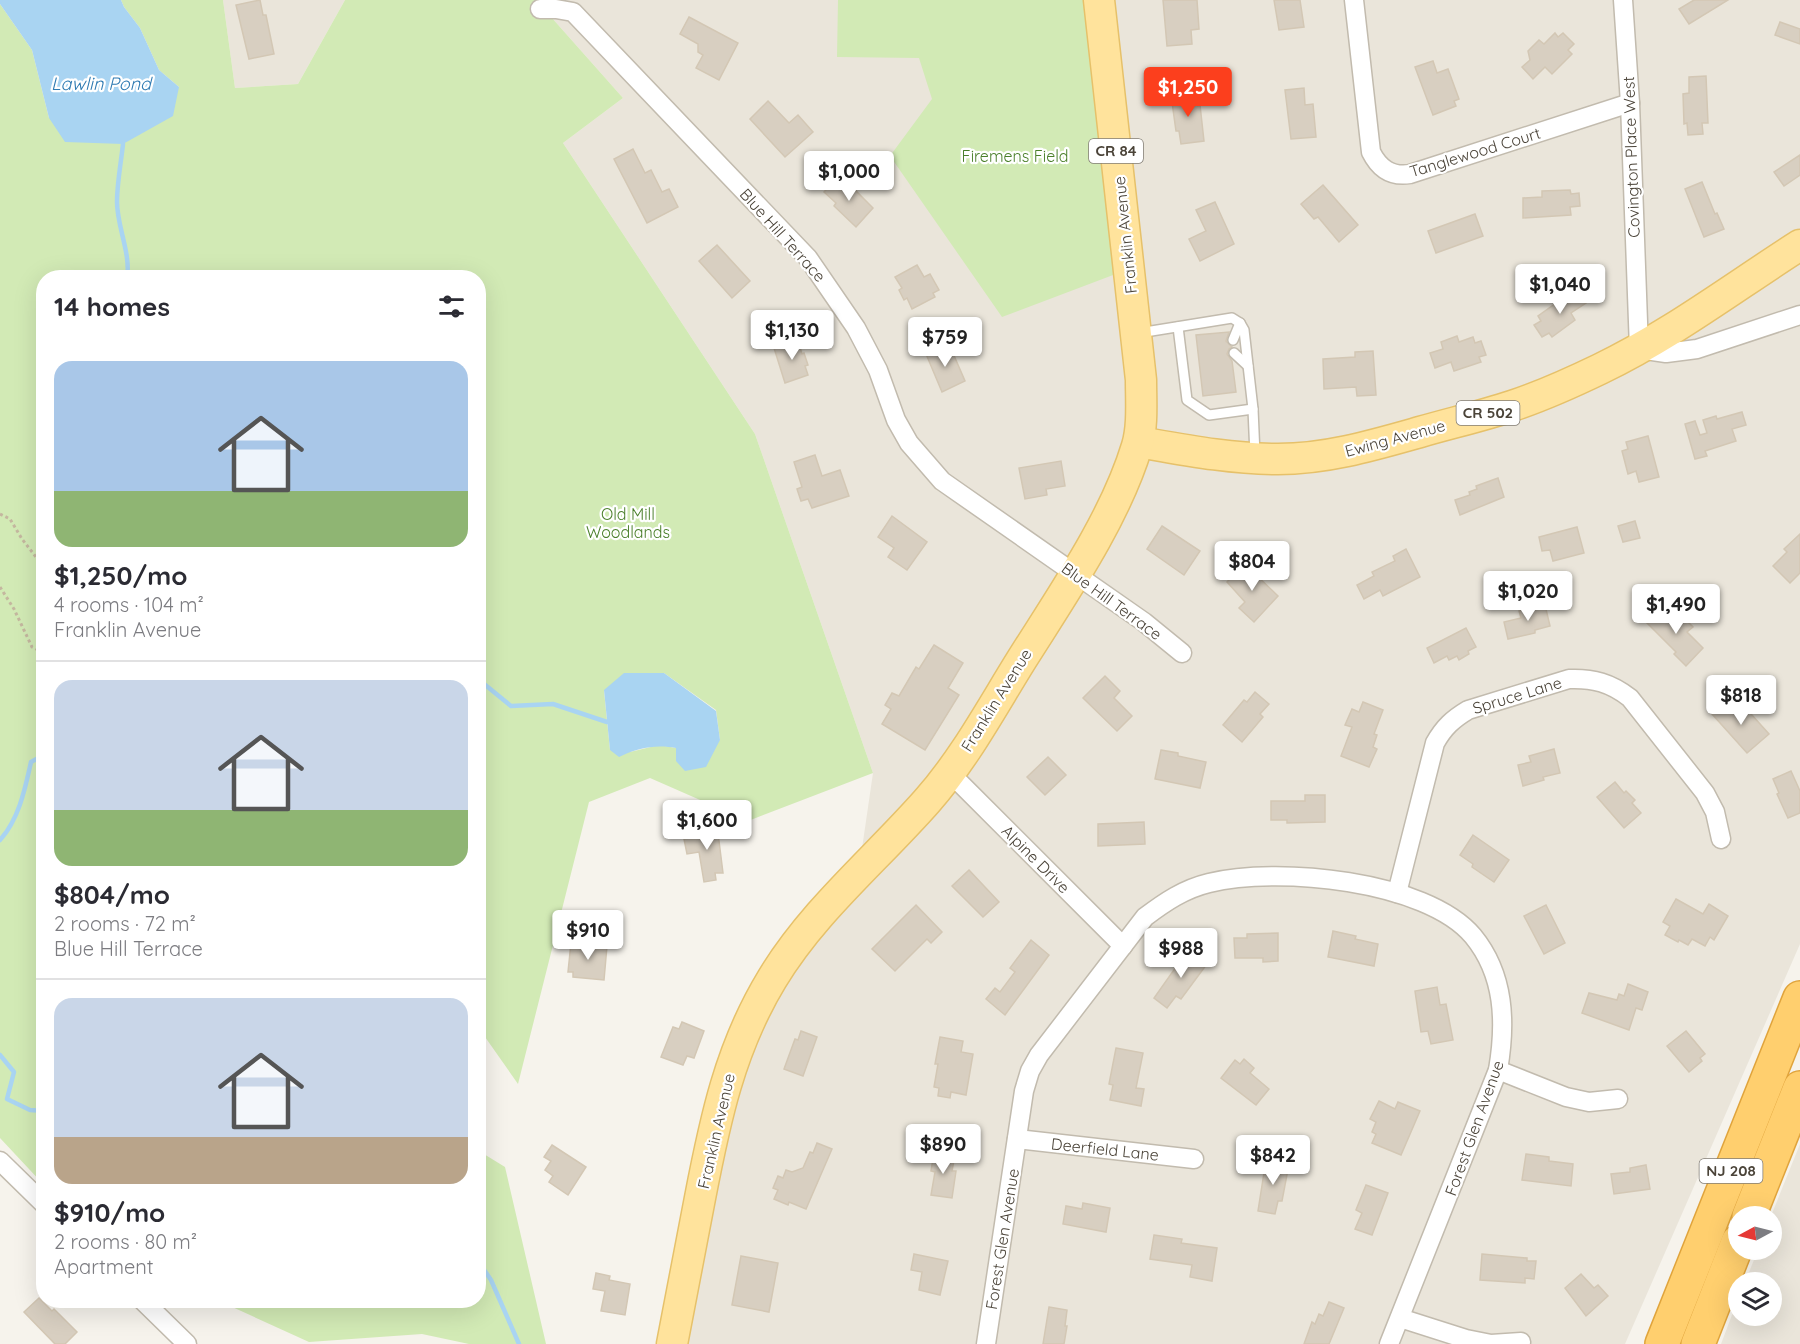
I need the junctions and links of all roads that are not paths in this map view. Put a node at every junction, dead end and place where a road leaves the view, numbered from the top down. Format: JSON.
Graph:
{"nodes":[{"id":1,"x":1099,"y":0,"type":"edge"},
{"id":2,"x":1354,"y":0,"type":"edge"},
{"id":3,"x":1623,"y":0,"type":"edge"},
{"id":4,"x":540,"y":9,"type":"dead end"},
{"id":5,"x":1630,"y":103,"type":"junction"},
{"id":6,"x":1800,"y":245,"type":"edge"},
{"id":7,"x":1800,"y":315,"type":"edge"},
{"id":8,"x":1240,"y":323,"type":"junction"},
{"id":9,"x":1178,"y":327,"type":"junction"},
{"id":10,"x":1136,"y":334,"type":"junction"},
{"id":11,"x":1233,"y":340,"type":"dead end"},
{"id":12,"x":1639,"y":350,"type":"junction"},
{"id":13,"x":1234,"y":353,"type":"dead end"},
{"id":14,"x":1248,"y":366,"type":"junction"},
{"id":15,"x":1253,"y":409,"type":"junction"},
{"id":16,"x":1138,"y":442,"type":"junction"},
{"id":17,"x":1255,"y":459,"type":"junction"},
{"id":18,"x":1076,"y":573,"type":"junction"},
{"id":19,"x":1182,"y":653,"type":"dead end"},
{"id":20,"x":950,"y":773,"type":"junction"},
{"id":21,"x":1721,"y":839,"type":"dead end"},
{"id":22,"x":1397,"y":893,"type":"junction"},
{"id":23,"x":1123,"y":946,"type":"junction"},
{"id":24,"x":1800,"y":984,"type":"edge"},
{"id":25,"x":1800,"y":998,"type":"edge"},
{"id":26,"x":1498,"y":1070,"type":"junction"},
{"id":27,"x":1764,"y":1088,"type":"junction"},
{"id":28,"x":1800,"y":1088,"type":"edge"},
{"id":29,"x":1618,"y":1099,"type":"dead end"},
{"id":30,"x":1017,"y":1139,"type":"junction"},
{"id":31,"x":1194,"y":1159,"type":"dead end"},
{"id":32,"x":0,"y":1161,"type":"edge"},
{"id":33,"x":36,"y":1196,"type":"edge"},
{"id":34,"x":1753,"y":1206,"type":"edge"},
{"id":35,"x":1731,"y":1260,"type":"edge"},
{"id":36,"x":150,"y":1308,"type":"edge"},
{"id":37,"x":1400,"y":1318,"type":"junction"},
{"id":38,"x":1521,"y":1342,"type":"dead end"},
{"id":39,"x":187,"y":1344,"type":"edge"},
{"id":40,"x":672,"y":1344,"type":"edge"},
{"id":41,"x":986,"y":1344,"type":"edge"},
{"id":42,"x":1389,"y":1344,"type":"edge"},
{"id":43,"x":1662,"y":1344,"type":"edge"},
{"id":44,"x":1698,"y":1344,"type":"edge"}],
"edges":[{"from":1,"to":10,"type":"main road","name":"Franklin Avenue","number":"CR 84"},
{"from":2,"to":5,"type":"street","name":"Tanglewood Court"},
{"from":3,"to":5,"type":"street","name":"Covington Place West"},
{"from":4,"to":18,"type":"street","name":"Blue Hill Terrace"},
{"from":5,"to":12,"type":"street","name":"Covington Place West"},
{"from":6,"to":12,"type":"main road","name":"Ewing Avenue","number":"CR 502"},
{"from":7,"to":12,"type":"street"},
{"from":8,"to":9,"type":"lane"},
{"from":8,"to":11,"type":"lane"},
{"from":8,"to":14,"type":"lane"},
{"from":9,"to":10,"type":"lane"},
{"from":9,"to":15,"type":"lane"},
{"from":10,"to":16,"type":"main road","name":"Franklin Avenue","number":"CR 84"},
{"from":12,"to":17,"type":"main road","name":"Ewing Avenue","number":"CR 502"},
{"from":13,"to":14,"type":"lane"},
{"from":14,"to":15,"type":"lane"},
{"from":15,"to":17,"type":"lane"},
{"from":16,"to":17,"type":"main road","name":"Ewing Avenue","number":"CR 502"},
{"from":16,"to":18,"type":"main road","name":"Franklin Avenue"},
{"from":18,"to":19,"type":"street","name":"Blue Hill Terrace"},
{"from":18,"to":20,"type":"main road","name":"Franklin Avenue"},
{"from":20,"to":23,"type":"street","name":"Alpine Drive"},
{"from":20,"to":40,"type":"main road","name":"Franklin Avenue"},
{"from":21,"to":22,"type":"street","name":"Spruce Lane"},
{"from":22,"to":23,"type":"street","name":"Forest Glen Avenue"},
{"from":22,"to":26,"type":"street","name":"Forest Glen Avenue"},
{"from":23,"to":30,"type":"street","name":"Forest Glen Avenue"},
{"from":24,"to":27,"type":"highway"},
{"from":25,"to":27,"type":"highway","number":"NJ 208"},
{"from":26,"to":29,"type":"street"},
{"from":26,"to":37,"type":"street","name":"Forest Glen Avenue"},
{"from":27,"to":43,"type":"highway","number":"NJ 208"},
{"from":28,"to":34,"type":"highway","number":"NJ 208"},
{"from":30,"to":31,"type":"street","name":"Deerfield Lane"},
{"from":30,"to":41,"type":"street","name":"Forest Glen Avenue"},
{"from":32,"to":33,"type":"street"},
{"from":35,"to":44,"type":"highway"},
{"from":36,"to":39,"type":"street"},
{"from":37,"to":38,"type":"street"},
{"from":37,"to":42,"type":"street","name":"Forest Glen Avenue"}]}
